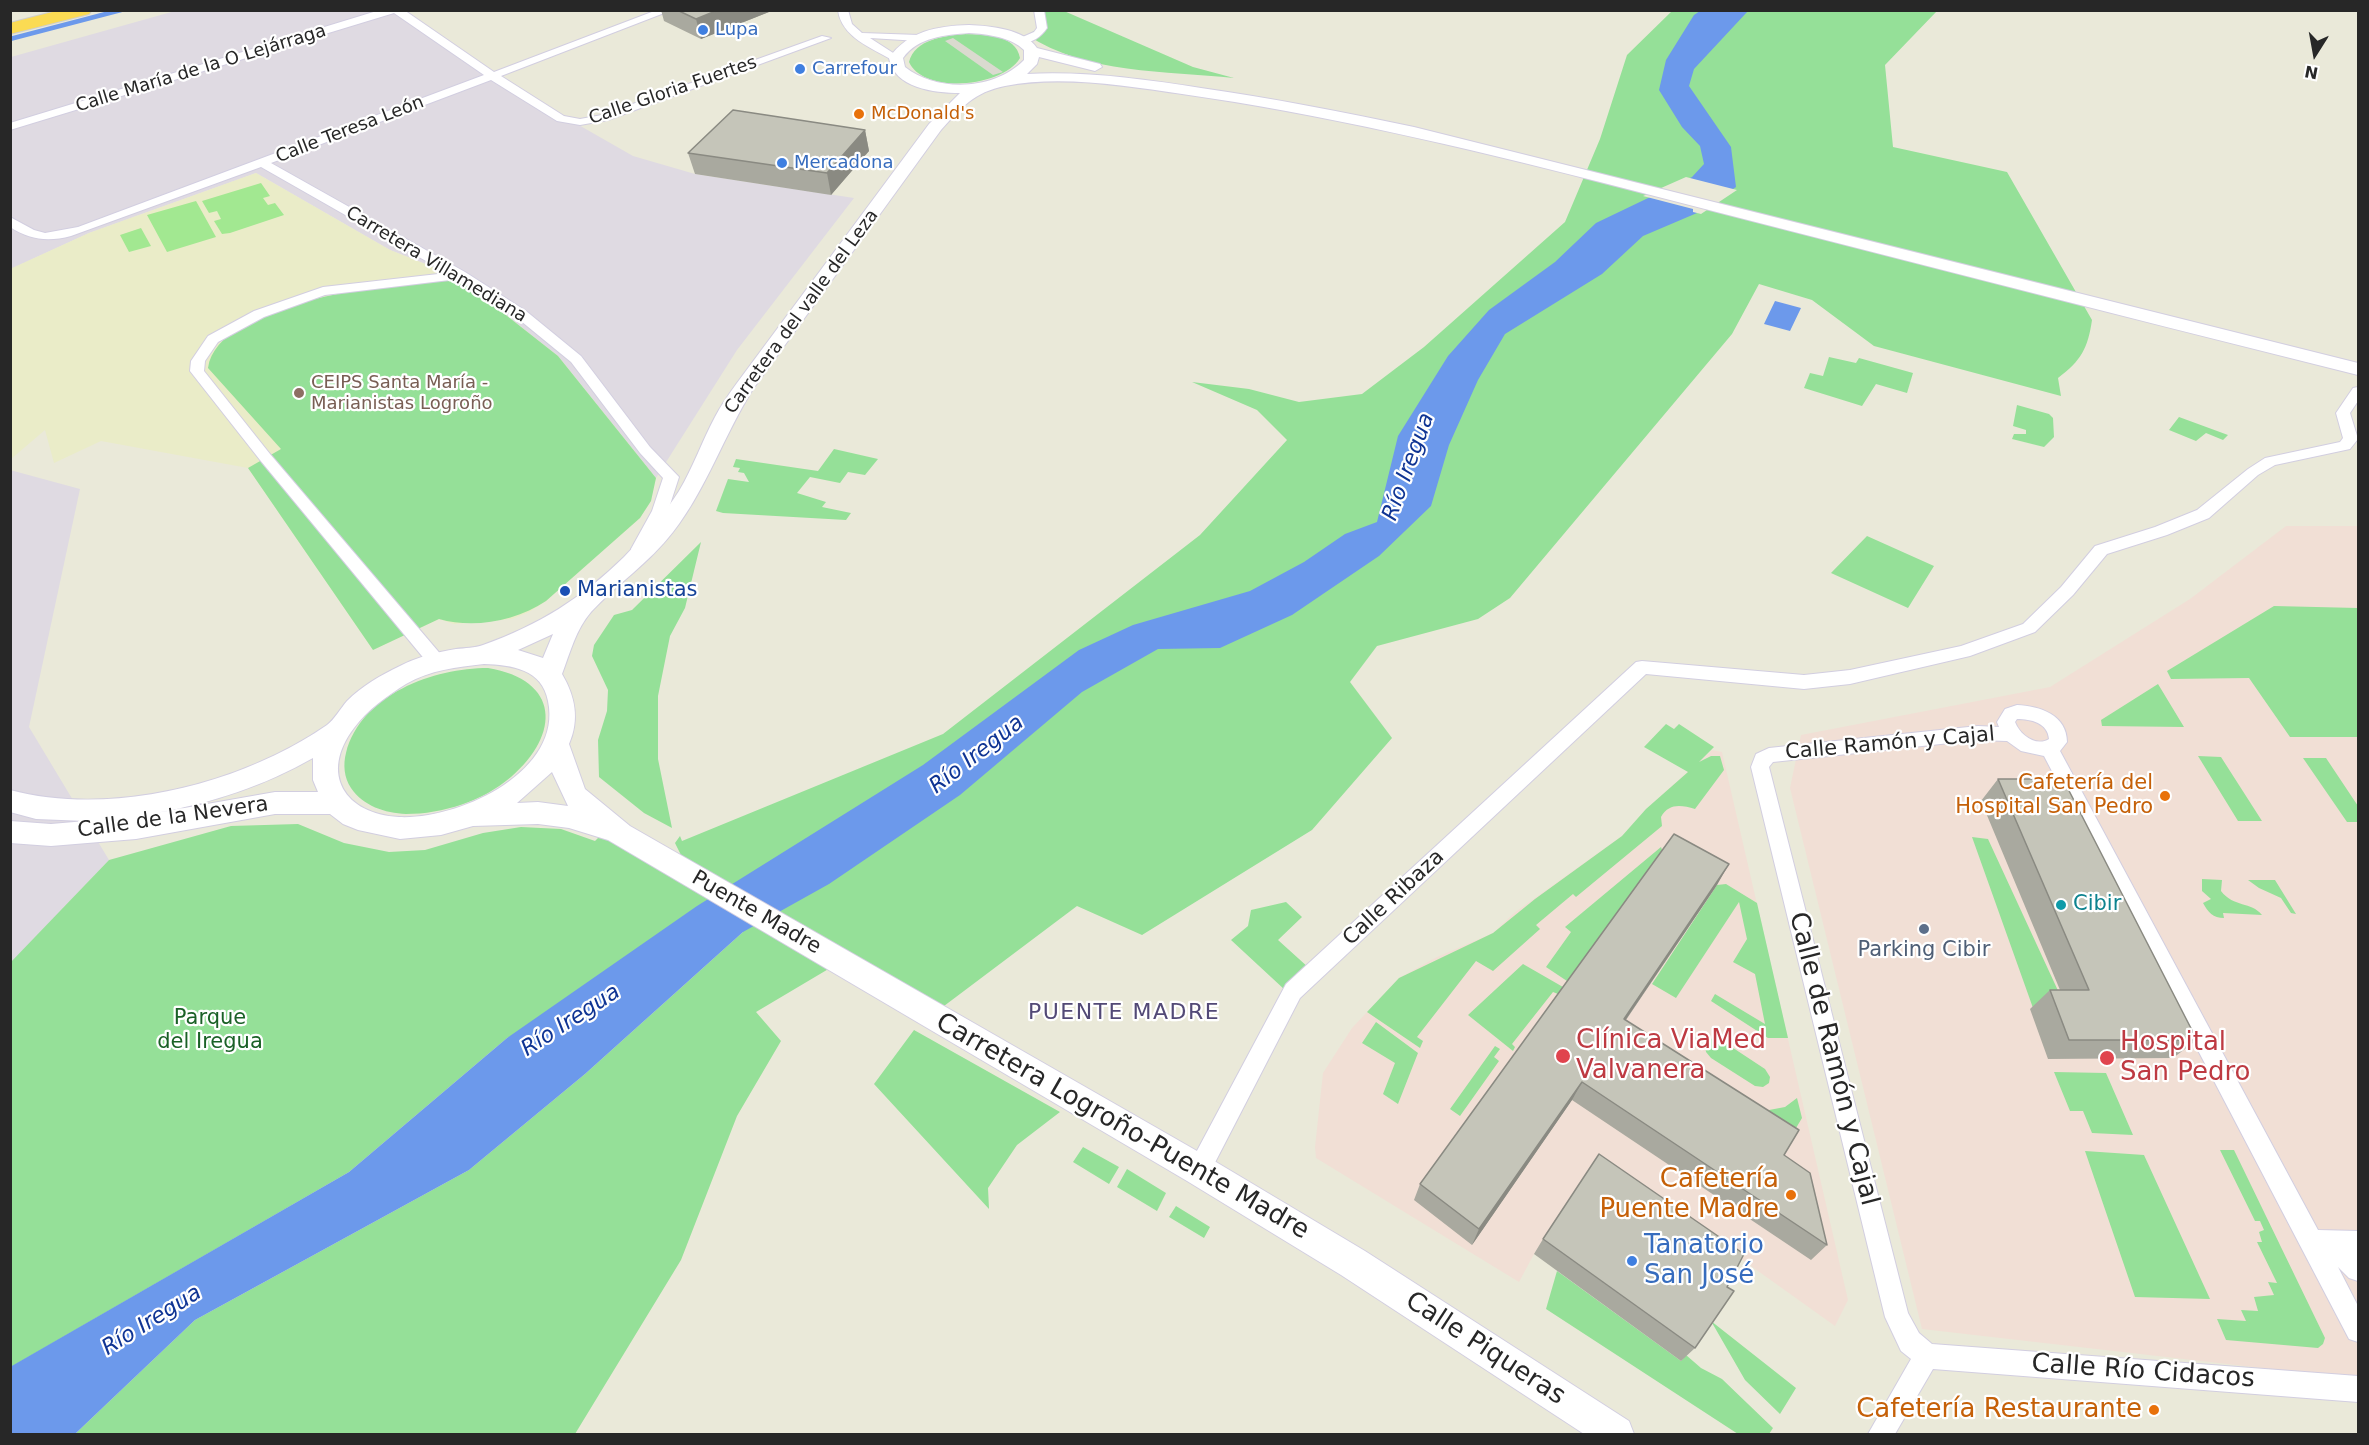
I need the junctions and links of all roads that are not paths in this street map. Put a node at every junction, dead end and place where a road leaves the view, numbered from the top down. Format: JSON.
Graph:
{"nodes":[{"id":1,"x":33,"y":10,"type":"edge"},
{"id":2,"x":83,"y":10,"type":"edge"},
{"id":3,"x":392,"y":10,"type":"edge"},
{"id":4,"x":397,"y":10,"type":"edge"},
{"id":5,"x":667,"y":10,"type":"edge"},
{"id":6,"x":843,"y":10,"type":"edge"},
{"id":7,"x":1039,"y":10,"type":"edge"},
{"id":8,"x":970,"y":14,"type":"dead end"},
{"id":9,"x":10,"y":16,"type":"edge"},
{"id":10,"x":997,"y":16,"type":"dead end"},
{"id":11,"x":845,"y":24,"type":"junction"},
{"id":12,"x":10,"y":29,"type":"edge"},
{"id":13,"x":944,"y":31,"type":"junction"},
{"id":14,"x":1004,"y":32,"type":"junction"},
{"id":15,"x":848,"y":37,"type":"junction"},
{"id":16,"x":826,"y":38,"type":"junction"},
{"id":17,"x":919,"y":38,"type":"junction"},
{"id":18,"x":1027,"y":46,"type":"junction"},
{"id":19,"x":896,"y":58,"type":"junction"},
{"id":20,"x":493,"y":76,"type":"junction"},
{"id":21,"x":998,"y":82,"type":"junction"},
{"id":22,"x":925,"y":85,"type":"junction"},
{"id":23,"x":981,"y":86,"type":"junction"},
{"id":24,"x":934,"y":112,"type":"junction"},
{"id":25,"x":10,"y":127,"type":"edge"},
{"id":26,"x":1558,"y":160,"type":"junction"},
{"id":27,"x":263,"y":162,"type":"junction"},
{"id":28,"x":10,"y":221,"type":"edge"},
{"id":29,"x":460,"y":275,"type":"junction"},
{"id":30,"x":2358,"y":355,"type":"edge"},
{"id":31,"x":2358,"y":369,"type":"edge"},
{"id":32,"x":2358,"y":391,"type":"edge"},
{"id":33,"x":631,"y":563,"type":"junction"},
{"id":34,"x":582,"y":607,"type":"junction"},
{"id":35,"x":484,"y":655,"type":"junction"},
{"id":36,"x":437,"y":662,"type":"junction"},
{"id":37,"x":549,"y":675,"type":"junction"},
{"id":38,"x":338,"y":731,"type":"junction"},
{"id":39,"x":2010,"y":734,"type":"junction"},
{"id":40,"x":556,"y":744,"type":"junction"},
{"id":41,"x":2049,"y":748,"type":"junction"},
{"id":42,"x":1769,"y":755,"type":"joint"},
{"id":43,"x":10,"y":801,"type":"edge"},
{"id":44,"x":336,"y":803,"type":"junction"},
{"id":45,"x":469,"y":816,"type":"junction"},
{"id":46,"x":10,"y":832,"type":"edge"},
{"id":47,"x":620,"y":834,"type":"junction"},
{"id":48,"x":891,"y":992,"type":"joint"},
{"id":49,"x":1199,"y":1170,"type":"junction"},
{"id":50,"x":2312,"y":1241,"type":"junction"},
{"id":51,"x":2358,"y":1243,"type":"edge"},
{"id":52,"x":1353,"y":1263,"type":"joint"},
{"id":53,"x":2358,"y":1269,"type":"edge"},
{"id":54,"x":2358,"y":1330,"type":"edge"},
{"id":55,"x":1927,"y":1356,"type":"junction"},
{"id":56,"x":2358,"y":1389,"type":"edge"},
{"id":57,"x":1616,"y":1434,"type":"edge"},
{"id":58,"x":1881,"y":1434,"type":"edge"}],
"edges":[{"from":1,"to":9,"type":"highway"},
{"from":2,"to":12,"type":"highway"},
{"from":3,"to":25,"type":"street","name":"Calle María de la O Lejárraga"},
{"from":4,"to":20,"type":"street","name":"Calle Gloria Fuertes"},
{"from":5,"to":20,"type":"street","name":"Calle Teresa León"},
{"from":6,"to":11,"type":"street"},
{"from":7,"to":18,"type":"street"},
{"from":8,"to":13,"type":"main road"},
{"from":10,"to":14,"type":"main road"},
{"from":11,"to":15,"type":"street"},
{"from":11,"to":16,"type":"street"},
{"from":13,"to":14,"type":"main road"},
{"from":13,"to":17,"type":"main road"},
{"from":14,"to":18,"type":"main road"},
{"from":15,"to":16,"type":"street"},
{"from":15,"to":17,"type":"street"},
{"from":15,"to":19,"type":"street"},
{"from":16,"to":20,"type":"street","name":"Calle Gloria Fuertes"},
{"from":17,"to":19,"type":"main road"},
{"from":18,"to":21,"type":"main road"},
{"from":18,"to":26,"type":"main road"},
{"from":19,"to":22,"type":"main road"},
{"from":20,"to":27,"type":"street","name":"Calle Teresa León"},
{"from":21,"to":23,"type":"main road"},
{"from":21,"to":26,"type":"main road"},
{"from":22,"to":23,"type":"main road"},
{"from":22,"to":24,"type":"main road"},
{"from":23,"to":24,"type":"main road","name":"Carretera del valle del Leza"},
{"from":24,"to":33,"type":"main road","name":"Carretera del valle del Leza"},
{"from":26,"to":30,"type":"main road"},
{"from":26,"to":31,"type":"main road"},
{"from":27,"to":28,"type":"street","name":"Calle Teresa León"},
{"from":27,"to":29,"type":"street","name":"Carretera Villamediana"},
{"from":29,"to":33,"type":"street","name":"Carretera Villamediana"},
{"from":29,"to":36,"type":"street"},
{"from":32,"to":49,"type":"street","name":"Calle Ribaza"},
{"from":33,"to":34,"type":"main road","name":"Carretera del valle del Leza"},
{"from":34,"to":35,"type":"main road","name":"Carretera del valle del Leza"},
{"from":34,"to":37,"type":"main road","name":"Carretera del valle del Leza"},
{"from":35,"to":36,"type":"main road"},
{"from":35,"to":37,"type":"main road"},
{"from":36,"to":38,"type":"main road"},
{"from":37,"to":40,"type":"main road"},
{"from":38,"to":43,"type":"main road","name":"Calle de la Nevera"},
{"from":38,"to":44,"type":"main road"},
{"from":39,"to":41,"type":"street"},
{"from":39,"to":41,"type":"street"},
{"from":39,"to":42,"type":"street","name":"Calle Ramón y Cajal"},
{"from":40,"to":45,"type":"main road"},
{"from":40,"to":47,"type":"main road"},
{"from":41,"to":50,"type":"street"},
{"from":42,"to":55,"type":"street","name":"Calle de Ramón y Cajal"},
{"from":44,"to":45,"type":"main road"},
{"from":44,"to":46,"type":"main road","name":"Calle de la Nevera"},
{"from":45,"to":47,"type":"main road"},
{"from":47,"to":48,"type":"main road","name":"Puente Madre"},
{"from":48,"to":49,"type":"main road","name":"Carretera Logroño-Puente Madre"},
{"from":49,"to":52,"type":"main road","name":"Carretera Logroño-Puente Madre"},
{"from":50,"to":51,"type":"street"},
{"from":50,"to":53,"type":"street"},
{"from":50,"to":54,"type":"street"},
{"from":52,"to":57,"type":"main road","name":"Calle Piqueras"},
{"from":55,"to":56,"type":"street","name":"Calle Río Cidacos"},
{"from":55,"to":58,"type":"street"}]}
